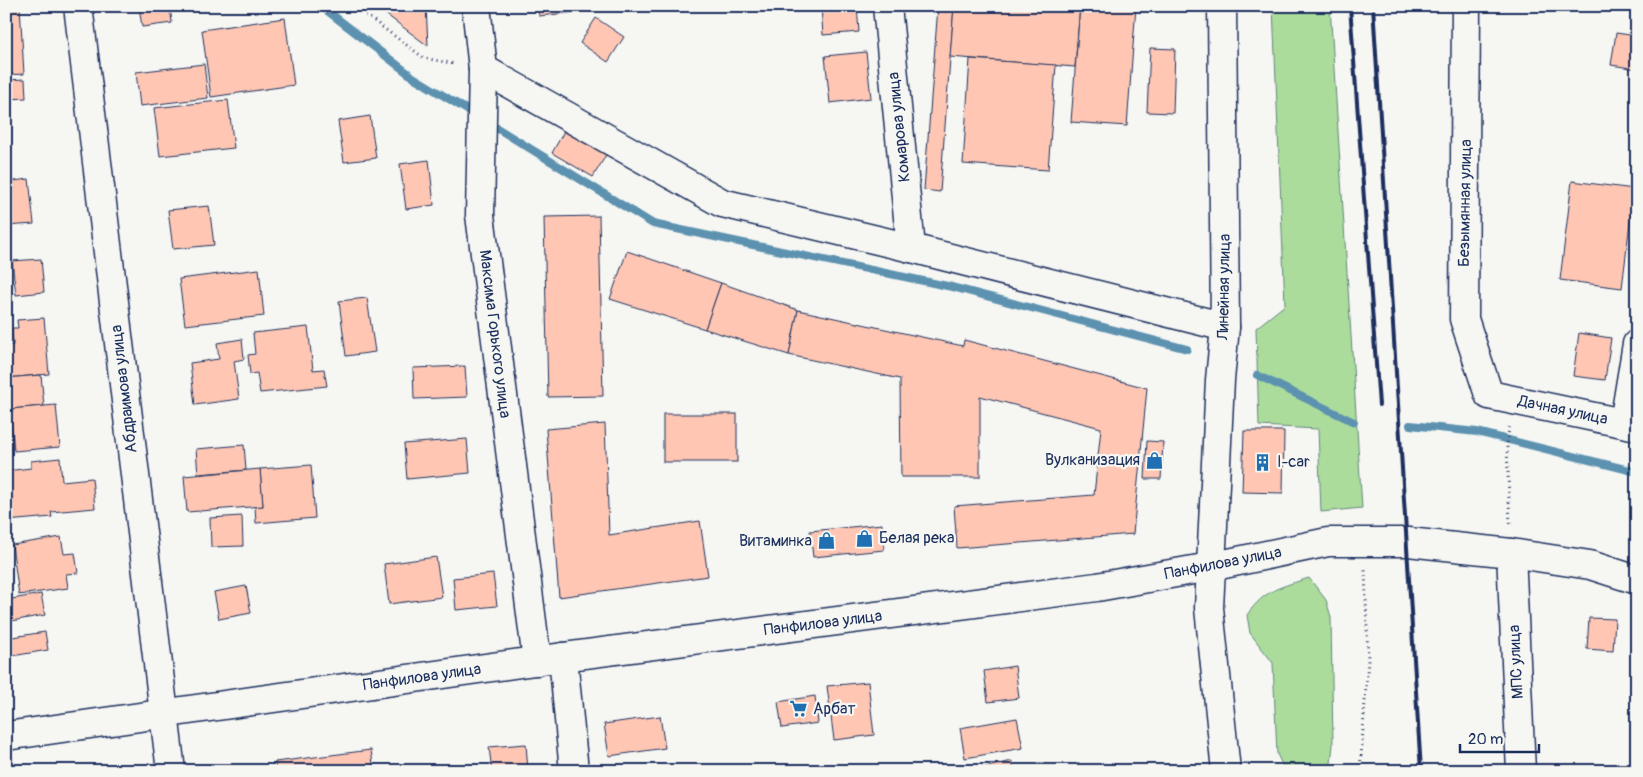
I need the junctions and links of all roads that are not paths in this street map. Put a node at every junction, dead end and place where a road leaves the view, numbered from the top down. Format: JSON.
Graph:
{"nodes":[{"id":1,"x":78,"y":6,"type":"edge"},
{"id":2,"x":476,"y":6,"type":"edge"},
{"id":3,"x":887,"y":6,"type":"edge"},
{"id":4,"x":1222,"y":6,"type":"edge"},
{"id":5,"x":1466,"y":6,"type":"edge"},
{"id":6,"x":483,"y":69,"type":"junction"},
{"id":7,"x":911,"y":248,"type":"junction"},
{"id":8,"x":1224,"y":335,"type":"junction"},
{"id":9,"x":1637,"y":344,"type":"edge"},
{"id":10,"x":1489,"y":395,"type":"joint"},
{"id":11,"x":1630,"y":424,"type":"edge"},
{"id":12,"x":1511,"y":553,"type":"junction"},
{"id":13,"x":1210,"y":567,"type":"junction"},
{"id":14,"x":1637,"y":580,"type":"edge"},
{"id":15,"x":564,"y":657,"type":"junction"},
{"id":16,"x":537,"y":661,"type":"junction"},
{"id":17,"x":164,"y":714,"type":"junction"},
{"id":18,"x":6,"y":736,"type":"edge"},
{"id":19,"x":171,"y":771,"type":"edge"},
{"id":20,"x":574,"y":771,"type":"edge"},
{"id":21,"x":1226,"y":771,"type":"edge"},
{"id":22,"x":1521,"y":771,"type":"edge"}],
"edges":[{"from":1,"to":17,"type":"street","name":"Абдраимова улица"},
{"from":2,"to":6,"type":"street","name":"Максима Горького улица"},
{"from":3,"to":7,"type":"street","name":"Комарова улица"},
{"from":4,"to":8,"type":"street","name":"Линейная улица"},
{"from":5,"to":10,"type":"street","name":"Безымянная улица"},
{"from":6,"to":7,"type":"street"},
{"from":6,"to":16,"type":"street","name":"Максима Горького улица"},
{"from":7,"to":8,"type":"street"},
{"from":8,"to":13,"type":"street","name":"Линейная улица"},
{"from":9,"to":11,"type":"street"},
{"from":10,"to":11,"type":"street","name":"Дачная улица"},
{"from":12,"to":13,"type":"street","name":"Панфилова улица"},
{"from":12,"to":14,"type":"street","name":"Панфилова улица"},
{"from":12,"to":22,"type":"street","name":"МПС улица"},
{"from":13,"to":15,"type":"street","name":"Панфилова улица"},
{"from":13,"to":21,"type":"street","name":"Линейная улица"},
{"from":15,"to":16,"type":"street","name":"Панфилова улица"},
{"from":15,"to":20,"type":"street"},
{"from":16,"to":17,"type":"street","name":"Панфилова улица"},
{"from":17,"to":18,"type":"street","name":"Панфилова улица"},
{"from":17,"to":19,"type":"street","name":"Абдраимова улица"}]}
